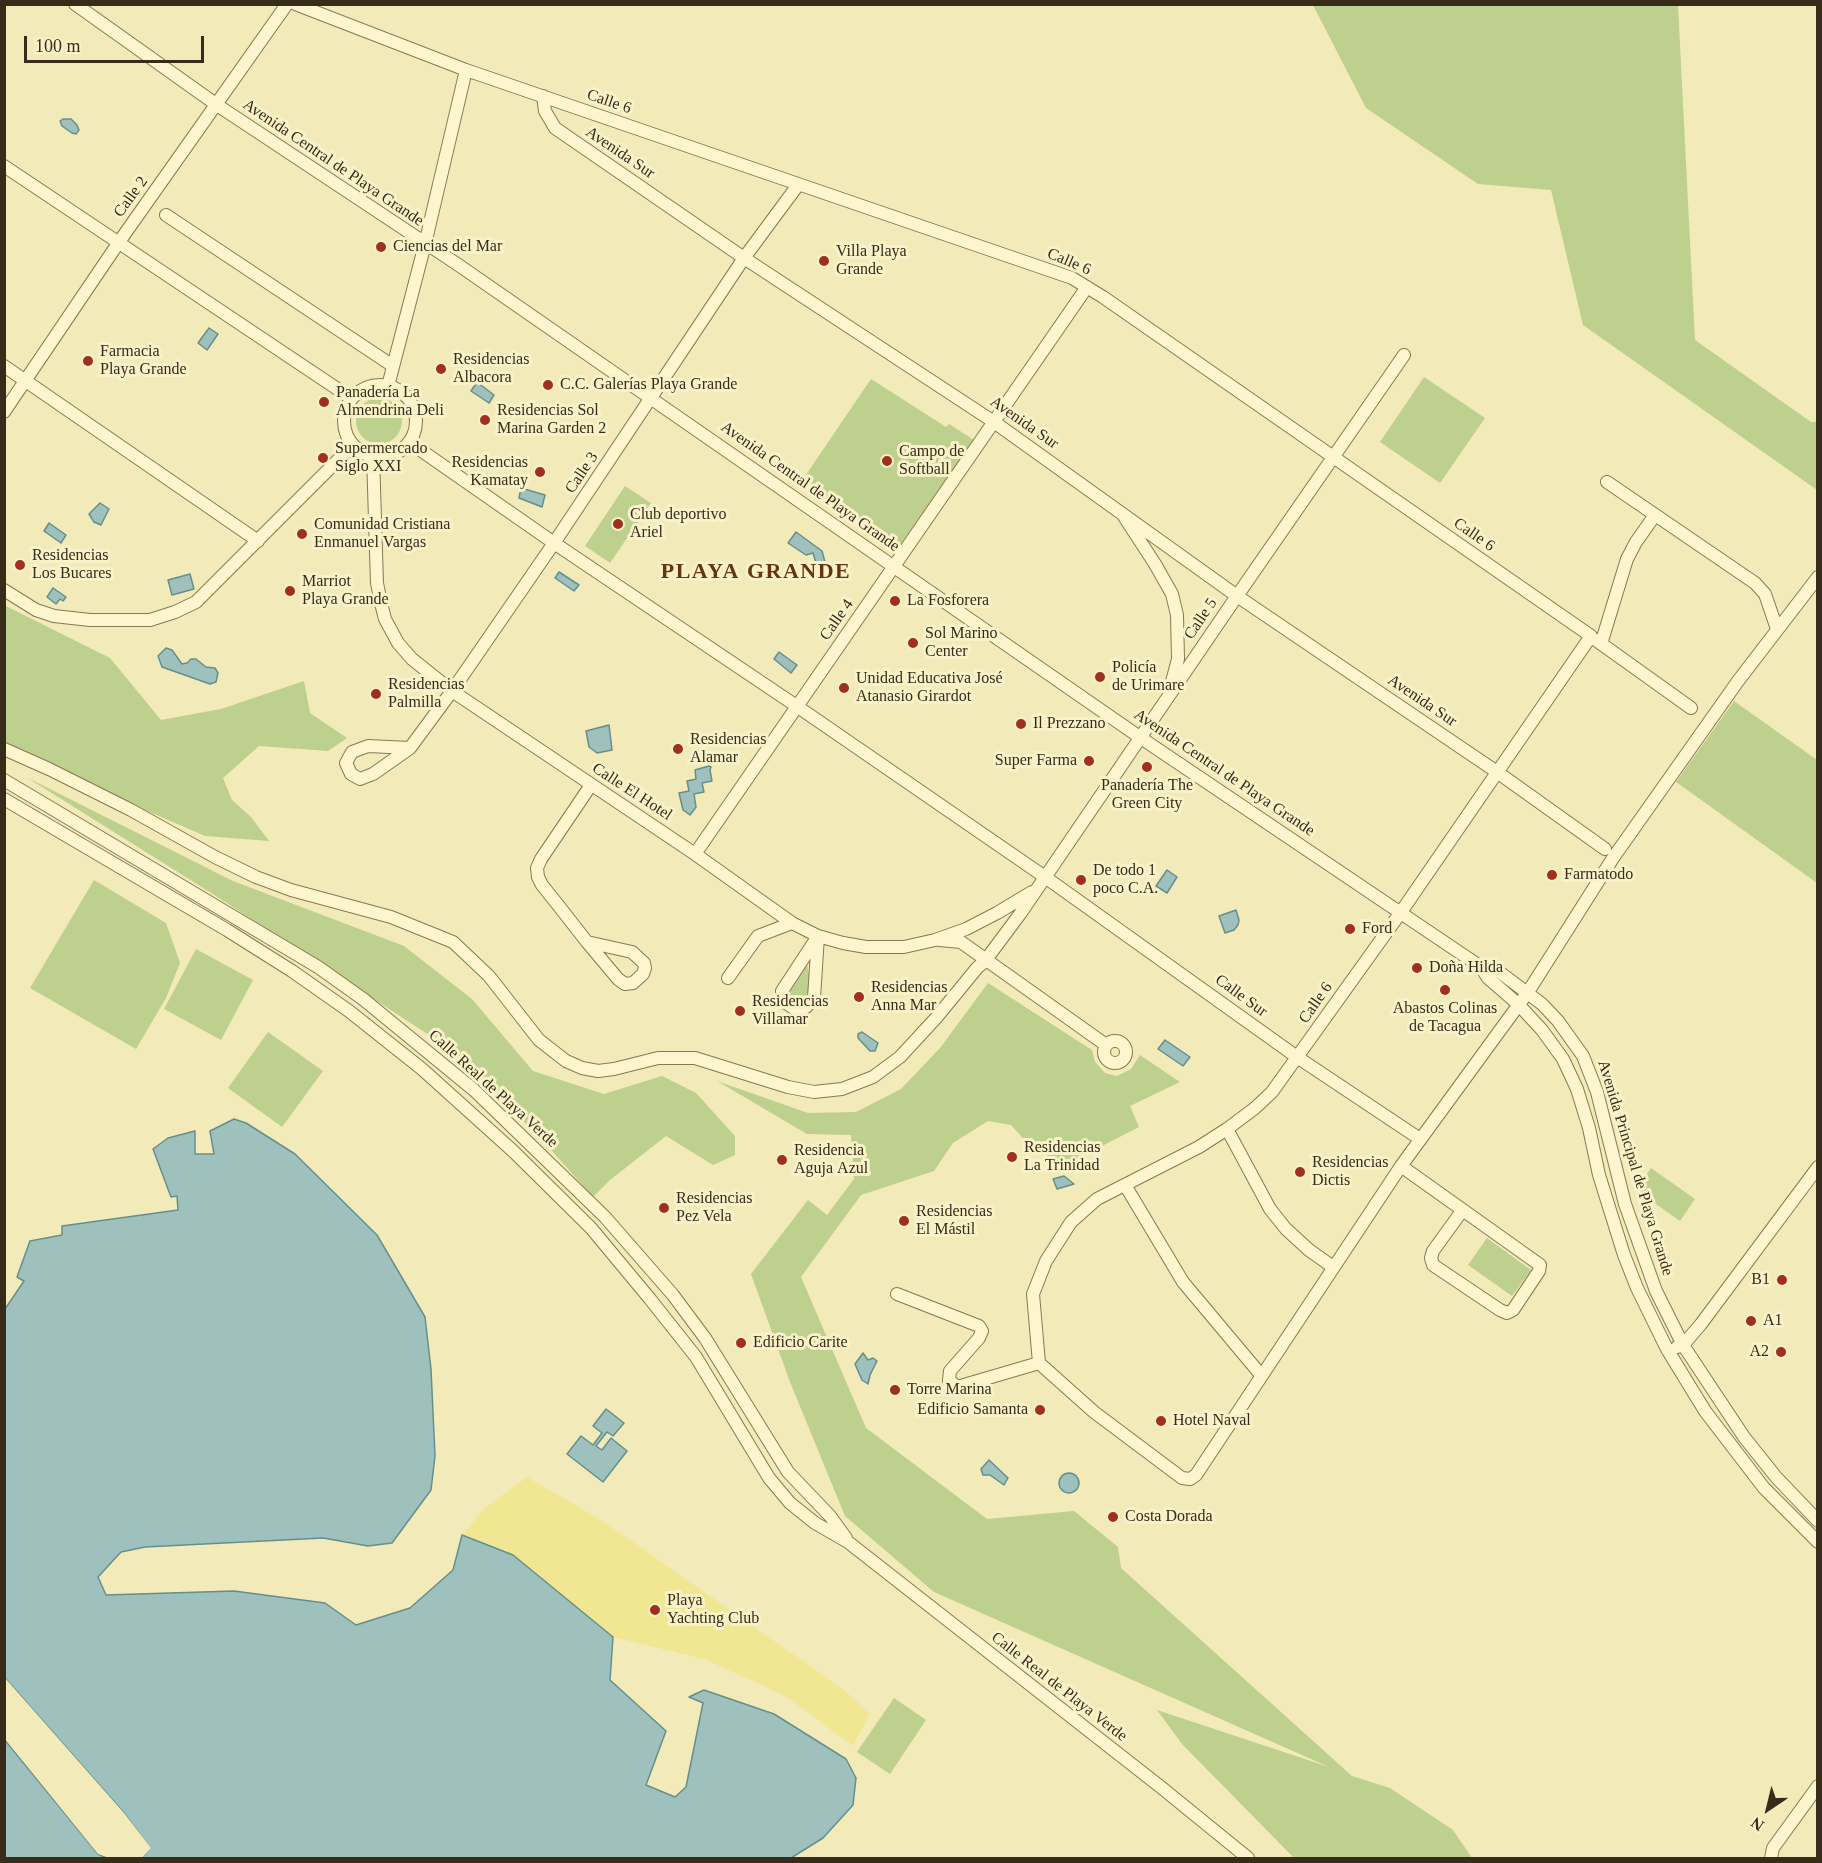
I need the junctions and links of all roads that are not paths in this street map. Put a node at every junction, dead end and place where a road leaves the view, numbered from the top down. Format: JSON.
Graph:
{"nodes":[{"id":1,"x":75,"y":4,"type":"edge"},
{"id":2,"x":287,"y":4,"type":"edge"},
{"id":3,"x":295,"y":4,"type":"edge"},
{"id":4,"x":466,"y":70,"type":"junction"},
{"id":5,"x":543,"y":96,"type":"junction"},
{"id":6,"x":217,"y":105,"type":"junction"},
{"id":7,"x":4,"y":166,"type":"edge"},
{"id":8,"x":798,"y":185,"type":"junction"},
{"id":9,"x":166,"y":215,"type":"dead end"},
{"id":10,"x":119,"y":242,"type":"junction"},
{"id":11,"x":425,"y":244,"type":"junction"},
{"id":12,"x":744,"y":258,"type":"junction"},
{"id":13,"x":1087,"y":287,"type":"junction"},
{"id":14,"x":1404,"y":355,"type":"dead end"},
{"id":15,"x":4,"y":366,"type":"edge"},
{"id":16,"x":393,"y":366,"type":"junction"},
{"id":17,"x":26,"y":381,"type":"junction"},
{"id":18,"x":388,"y":386,"type":"junction"},
{"id":19,"x":351,"y":398,"type":"junction"},
{"id":20,"x":652,"y":398,"type":"junction"},
{"id":21,"x":4,"y":412,"type":"edge"},
{"id":22,"x":994,"y":422,"type":"junction"},
{"id":23,"x":409,"y":442,"type":"junction"},
{"id":24,"x":353,"y":445,"type":"junction"},
{"id":25,"x":373,"y":456,"type":"junction"},
{"id":26,"x":1334,"y":458,"type":"junction"},
{"id":27,"x":1607,"y":482,"type":"dead end"},
{"id":28,"x":1120,"y":512,"type":"junction"},
{"id":29,"x":1655,"y":515,"type":"junction"},
{"id":30,"x":258,"y":541,"type":"junction"},
{"id":31,"x":554,"y":543,"type":"junction"},
{"id":32,"x":895,"y":566,"type":"junction"},
{"id":33,"x":1818,"y":578,"type":"edge"},
{"id":34,"x":4,"y":590,"type":"edge"},
{"id":35,"x":1237,"y":596,"type":"junction"},
{"id":36,"x":1777,"y":629,"type":"junction"},
{"id":37,"x":1596,"y":640,"type":"junction"},
{"id":38,"x":452,"y":691,"type":"junction"},
{"id":39,"x":1167,"y":699,"type":"junction"},
{"id":40,"x":798,"y":706,"type":"junction"},
{"id":41,"x":1690,"y":708,"type":"dead end"},
{"id":42,"x":1141,"y":738,"type":"junction"},
{"id":43,"x":410,"y":748,"type":"junction"},
{"id":44,"x":4,"y":749,"type":"edge"},
{"id":45,"x":1497,"y":772,"type":"junction"},
{"id":46,"x":4,"y":780,"type":"edge"},
{"id":47,"x":591,"y":785,"type":"junction"},
{"id":48,"x":4,"y":799,"type":"edge"},
{"id":49,"x":113,"y":844,"type":"junction"},
{"id":50,"x":1605,"y":849,"type":"dead end"},
{"id":51,"x":695,"y":854,"type":"junction"},
{"id":52,"x":104,"y":857,"type":"junction"},
{"id":53,"x":1045,"y":877,"type":"junction"},
{"id":54,"x":175,"y":880,"type":"junction"},
{"id":55,"x":1037,"y":888,"type":"junction"},
{"id":56,"x":165,"y":893,"type":"junction"},
{"id":57,"x":1401,"y":912,"type":"junction"},
{"id":58,"x":235,"y":917,"type":"junction"},
{"id":59,"x":792,"y":922,"type":"junction"},
{"id":60,"x":227,"y":930,"type":"junction"},
{"id":61,"x":818,"y":936,"type":"junction"},
{"id":62,"x":935,"y":940,"type":"junction"},
{"id":63,"x":587,"y":942,"type":"junction"},
{"id":64,"x":301,"y":957,"type":"junction"},
{"id":65,"x":985,"y":962,"type":"junction"},
{"id":66,"x":1481,"y":967,"type":"junction"},
{"id":67,"x":292,"y":971,"type":"junction"},
{"id":68,"x":728,"y":978,"type":"dead end"},
{"id":69,"x":1511,"y":980,"type":"junction"},
{"id":70,"x":1503,"y":991,"type":"junction"},
{"id":71,"x":1528,"y":992,"type":"junction"},
{"id":72,"x":360,"y":996,"type":"junction"},
{"id":73,"x":1518,"y":1004,"type":"junction"},
{"id":74,"x":349,"y":1011,"type":"junction"},
{"id":75,"x":416,"y":1041,"type":"junction"},
{"id":76,"x":1106,"y":1045,"type":"dead end"},
{"id":77,"x":405,"y":1056,"type":"junction"},
{"id":78,"x":1297,"y":1057,"type":"junction"},
{"id":79,"x":474,"y":1090,"type":"junction"},
{"id":80,"x":461,"y":1104,"type":"junction"},
{"id":81,"x":1227,"y":1129,"type":"junction"},
{"id":82,"x":526,"y":1139,"type":"junction"},
{"id":83,"x":1420,"y":1139,"type":"junction"},
{"id":84,"x":513,"y":1151,"type":"junction"},
{"id":85,"x":1401,"y":1166,"type":"junction"},
{"id":86,"x":1818,"y":1167,"type":"edge"},
{"id":87,"x":1125,"y":1185,"type":"junction"},
{"id":88,"x":1462,"y":1211,"type":"junction"},
{"id":89,"x":605,"y":1217,"type":"junction"},
{"id":90,"x":591,"y":1228,"type":"junction"},
{"id":91,"x":1333,"y":1267,"type":"junction"},
{"id":92,"x":897,"y":1294,"type":"dead end"},
{"id":93,"x":1683,"y":1345,"type":"junction"},
{"id":94,"x":1667,"y":1349,"type":"junction"},
{"id":95,"x":1039,"y":1363,"type":"junction"},
{"id":96,"x":1261,"y":1375,"type":"junction"},
{"id":97,"x":1818,"y":1521,"type":"edge"},
{"id":98,"x":848,"y":1542,"type":"junction"},
{"id":99,"x":1818,"y":1542,"type":"edge"},
{"id":100,"x":1818,"y":1786,"type":"edge"},
{"id":101,"x":1248,"y":1858,"type":"edge"},
{"id":102,"x":1771,"y":1858,"type":"edge"}],
"edges":[{"from":1,"to":6,"type":"street","name":"Avenida Central de Playa Grande"},
{"from":2,"to":6,"type":"street","name":"Calle 2"},
{"from":3,"to":4,"type":"street","name":"Calle 6"},
{"from":4,"to":5,"type":"street","name":"Calle 6"},
{"from":4,"to":11,"type":"street"},
{"from":5,"to":8,"type":"street","name":"Calle 6"},
{"from":5,"to":12,"type":"street","name":"Avenida Sur"},
{"from":6,"to":10,"type":"street","name":"Calle 2"},
{"from":6,"to":11,"type":"street","name":"Avenida Central de Playa Grande"},
{"from":7,"to":10,"type":"street"},
{"from":8,"to":12,"type":"street","name":"Calle 3"},
{"from":8,"to":13,"type":"street","name":"Calle 6"},
{"from":9,"to":16,"type":"street"},
{"from":10,"to":17,"type":"street","name":"Calle 2"},
{"from":10,"to":19,"type":"street"},
{"from":11,"to":16,"type":"street"},
{"from":11,"to":20,"type":"street","name":"Avenida Central de Playa Grande"},
{"from":12,"to":20,"type":"street","name":"Calle 3"},
{"from":12,"to":22,"type":"street","name":"Avenida Sur"},
{"from":13,"to":22,"type":"street","name":"Calle 4"},
{"from":13,"to":26,"type":"street","name":"Calle 6"},
{"from":14,"to":26,"type":"street","name":"Calle 5"},
{"from":15,"to":17,"type":"street"},
{"from":16,"to":18,"type":"street"},
{"from":17,"to":21,"type":"street","name":"Calle 2"},
{"from":17,"to":30,"type":"street"},
{"from":18,"to":19,"type":"street"},
{"from":18,"to":23,"type":"street"},
{"from":19,"to":24,"type":"street"},
{"from":20,"to":31,"type":"street","name":"Calle 3"},
{"from":20,"to":32,"type":"street","name":"Avenida Central de Playa Grande"},
{"from":22,"to":28,"type":"street","name":"Avenida Sur"},
{"from":22,"to":32,"type":"street","name":"Calle 4"},
{"from":23,"to":25,"type":"street"},
{"from":23,"to":31,"type":"street","name":"Calle Sur"},
{"from":24,"to":25,"type":"street"},
{"from":24,"to":30,"type":"street"},
{"from":25,"to":38,"type":"street","name":"Calle El Hotel"},
{"from":26,"to":35,"type":"street","name":"Calle 5"},
{"from":26,"to":37,"type":"street","name":"Calle 6"},
{"from":27,"to":29,"type":"street"},
{"from":28,"to":35,"type":"street","name":"Avenida Sur"},
{"from":28,"to":39,"type":"street"},
{"from":29,"to":36,"type":"street"},
{"from":29,"to":37,"type":"street"},
{"from":30,"to":34,"type":"street"},
{"from":31,"to":38,"type":"street","name":"Calle 3"},
{"from":31,"to":40,"type":"street","name":"Calle Sur"},
{"from":32,"to":40,"type":"street","name":"Calle 4"},
{"from":32,"to":42,"type":"street","name":"Avenida Central de Playa Grande"},
{"from":33,"to":36,"type":"street"},
{"from":35,"to":39,"type":"street","name":"Calle 5"},
{"from":35,"to":45,"type":"street","name":"Avenida Sur"},
{"from":36,"to":71,"type":"street"},
{"from":37,"to":41,"type":"street"},
{"from":37,"to":45,"type":"street","name":"Calle 6"},
{"from":38,"to":43,"type":"street","name":"Calle 3"},
{"from":38,"to":47,"type":"street","name":"Calle El Hotel"},
{"from":39,"to":42,"type":"street","name":"Calle 5"},
{"from":40,"to":51,"type":"street","name":"Calle 4"},
{"from":40,"to":53,"type":"street","name":"Calle Sur"},
{"from":42,"to":53,"type":"street","name":"Calle 5"},
{"from":42,"to":57,"type":"street","name":"Avenida Central de Playa Grande"},
{"from":43,"to":43,"type":"street","name":"Calle 3"},
{"from":44,"to":65,"type":"street","name":"Calle 5"},
{"from":45,"to":50,"type":"street","name":"Avenida Sur"},
{"from":45,"to":57,"type":"street","name":"Calle 6"},
{"from":46,"to":49,"type":"street","name":"Calle Real de Playa Verde"},
{"from":47,"to":51,"type":"street","name":"Calle El Hotel"},
{"from":47,"to":63,"type":"street"},
{"from":48,"to":52,"type":"street","name":"Calle Real de Playa Verde"},
{"from":49,"to":52,"type":"street"},
{"from":49,"to":54,"type":"street","name":"Calle Real de Playa Verde"},
{"from":51,"to":59,"type":"street","name":"Calle El Hotel"},
{"from":52,"to":56,"type":"street","name":"Calle Real de Playa Verde"},
{"from":53,"to":55,"type":"street","name":"Calle 5"},
{"from":53,"to":78,"type":"street","name":"Calle Sur"},
{"from":54,"to":56,"type":"street"},
{"from":54,"to":58,"type":"street","name":"Calle Real de Playa Verde"},
{"from":55,"to":62,"type":"street","name":"Calle El Hotel"},
{"from":55,"to":65,"type":"street","name":"Calle 5"},
{"from":56,"to":60,"type":"street","name":"Calle Real de Playa Verde"},
{"from":57,"to":66,"type":"street","name":"Avenida Central de Playa Grande"},
{"from":57,"to":78,"type":"street","name":"Calle 6"},
{"from":58,"to":60,"type":"street"},
{"from":58,"to":64,"type":"street","name":"Calle Real de Playa Verde"},
{"from":59,"to":61,"type":"street","name":"Calle El Hotel"},
{"from":59,"to":68,"type":"street"},
{"from":60,"to":67,"type":"street","name":"Calle Real de Playa Verde"},
{"from":61,"to":61,"type":"street"},
{"from":61,"to":62,"type":"street","name":"Calle El Hotel"},
{"from":62,"to":65,"type":"street"},
{"from":63,"to":63,"type":"street"},
{"from":64,"to":67,"type":"street"},
{"from":64,"to":72,"type":"street","name":"Calle Real de Playa Verde"},
{"from":65,"to":76,"type":"street"},
{"from":66,"to":69,"type":"street","name":"Avenida Principal de Playa Grande"},
{"from":66,"to":70,"type":"street","name":"Avenida Central de Playa Grande"},
{"from":67,"to":74,"type":"street","name":"Calle Real de Playa Verde"},
{"from":69,"to":70,"type":"street"},
{"from":69,"to":71,"type":"street","name":"Avenida Principal de Playa Grande"},
{"from":70,"to":73,"type":"street","name":"Avenida Central de Playa Grande"},
{"from":71,"to":73,"type":"street"},
{"from":71,"to":93,"type":"street","name":"Avenida Principal de Playa Grande"},
{"from":72,"to":74,"type":"street"},
{"from":72,"to":75,"type":"street","name":"Calle Real de Playa Verde"},
{"from":73,"to":83,"type":"street"},
{"from":73,"to":94,"type":"street","name":"Avenida Principal de Playa Grande"},
{"from":74,"to":77,"type":"street","name":"Calle Real de Playa Verde"},
{"from":75,"to":77,"type":"street"},
{"from":75,"to":79,"type":"street","name":"Calle Real de Playa Verde"},
{"from":77,"to":80,"type":"street","name":"Calle Real de Playa Verde"},
{"from":78,"to":81,"type":"street","name":"Calle 6"},
{"from":78,"to":83,"type":"street","name":"Calle Sur"},
{"from":79,"to":80,"type":"street"},
{"from":79,"to":82,"type":"street","name":"Calle Real de Playa Verde"},
{"from":80,"to":84,"type":"street","name":"Calle Real de Playa Verde"},
{"from":81,"to":87,"type":"street","name":"Calle 6"},
{"from":81,"to":91,"type":"street"},
{"from":82,"to":84,"type":"street"},
{"from":82,"to":89,"type":"street","name":"Calle Real de Playa Verde"},
{"from":83,"to":85,"type":"street"},
{"from":84,"to":90,"type":"street","name":"Calle Real de Playa Verde"},
{"from":85,"to":88,"type":"street"},
{"from":85,"to":91,"type":"street"},
{"from":86,"to":93,"type":"street"},
{"from":87,"to":95,"type":"street","name":"Calle 6"},
{"from":87,"to":96,"type":"street"},
{"from":88,"to":88,"type":"street"},
{"from":89,"to":90,"type":"street"},
{"from":89,"to":98,"type":"street","name":"Calle Real de Playa Verde"},
{"from":90,"to":98,"type":"street","name":"Calle Real de Playa Verde"},
{"from":91,"to":96,"type":"street"},
{"from":92,"to":95,"type":"street"},
{"from":93,"to":94,"type":"street"},
{"from":93,"to":97,"type":"street","name":"Avenida Principal de Playa Grande"},
{"from":94,"to":99,"type":"street","name":"Avenida Principal de Playa Grande"},
{"from":95,"to":96,"type":"street"},
{"from":98,"to":101,"type":"street","name":"Calle Real de Playa Verde"},
{"from":100,"to":102,"type":"street"}]}
